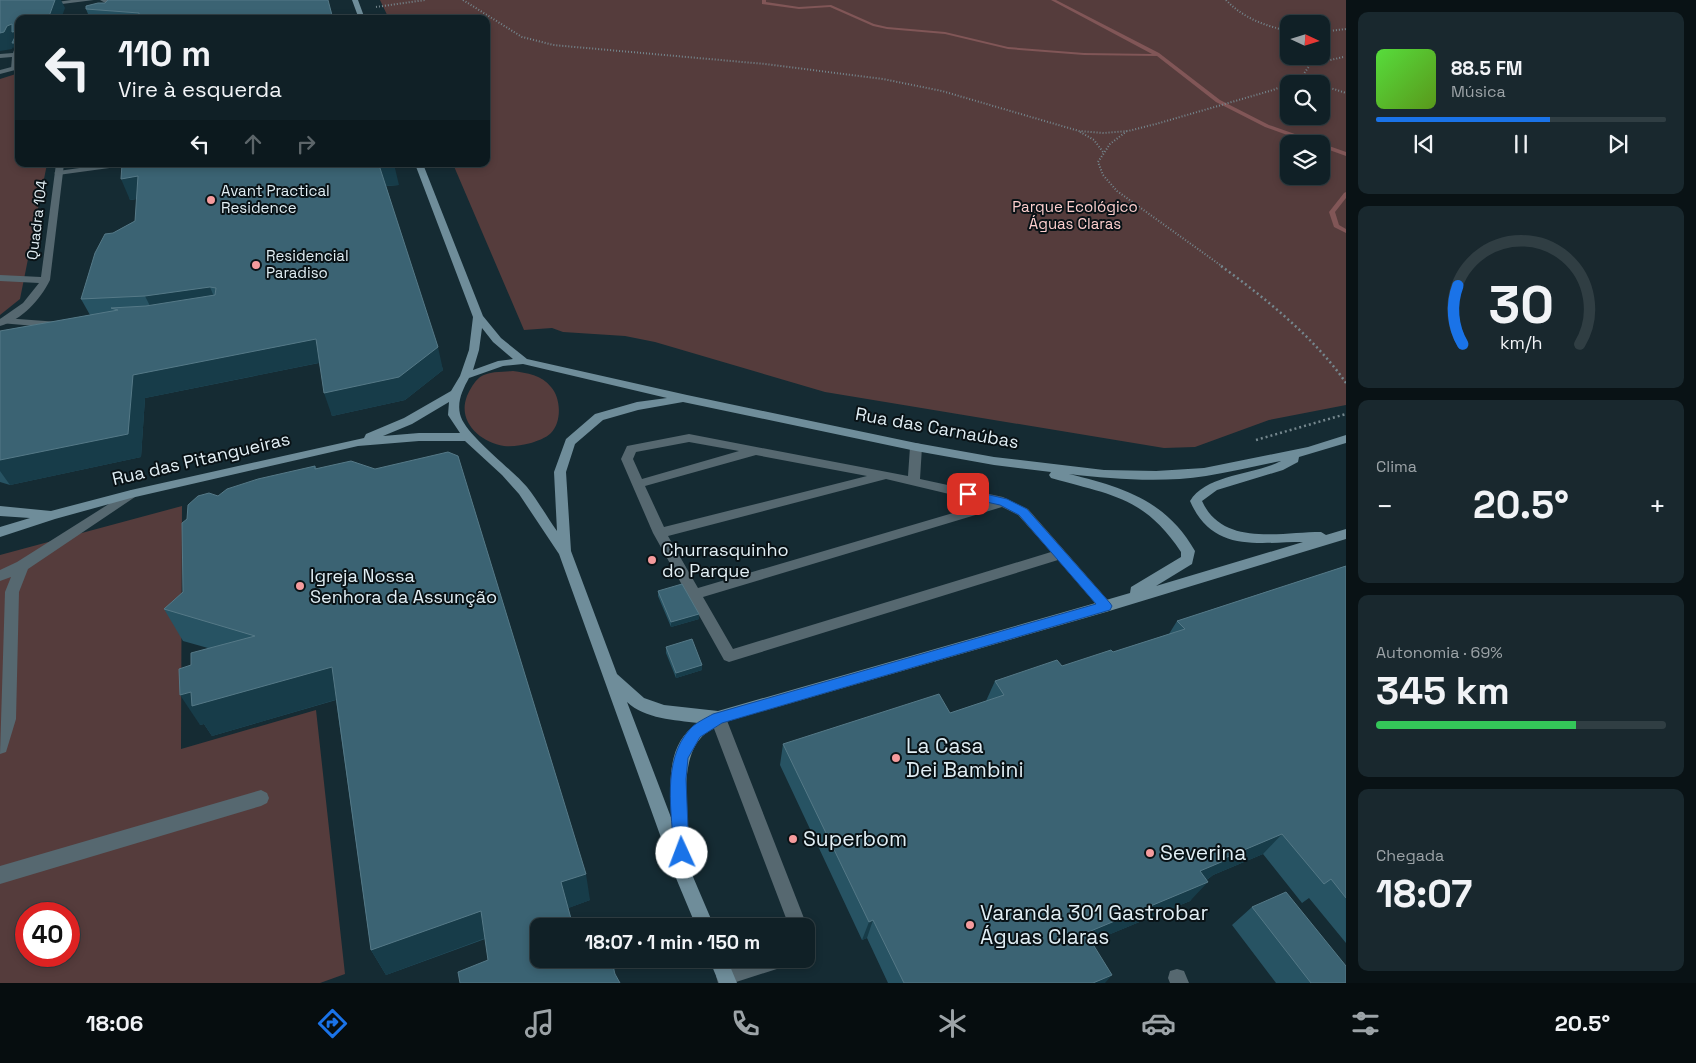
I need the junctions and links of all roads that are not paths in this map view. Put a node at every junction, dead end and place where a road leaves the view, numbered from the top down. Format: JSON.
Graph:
{"nodes":[{"id":1,"x":91,"y":0,"type":"edge"},
{"id":2,"x":103,"y":0,"type":"edge"},
{"id":3,"x":355,"y":0,"type":"edge"},
{"id":4,"x":40,"y":5,"type":"edge"},
{"id":5,"x":111,"y":15,"type":"edge"},
{"id":6,"x":361,"y":15,"type":"edge"},
{"id":7,"x":15,"y":54,"type":"edge"},
{"id":8,"x":0,"y":56,"type":"edge"},
{"id":9,"x":15,"y":66,"type":"edge"},
{"id":10,"x":0,"y":72,"type":"edge"},
{"id":11,"x":85,"y":167,"type":"edge"},
{"id":12,"x":420,"y":167,"type":"edge"},
{"id":13,"x":59,"y":169,"type":"edge"},
{"id":14,"x":0,"y":278,"type":"edge"},
{"id":15,"x":45,"y":280,"type":"junction"},
{"id":16,"x":478,"y":318,"type":"junction"},
{"id":17,"x":2,"y":322,"type":"edge"},
{"id":18,"x":73,"y":326,"type":"edge"},
{"id":19,"x":523,"y":361,"type":"junction"},
{"id":20,"x":465,"y":376,"type":"junction"},
{"id":21,"x":454,"y":393,"type":"junction"},
{"id":22,"x":688,"y":399,"type":"junction"},
{"id":23,"x":468,"y":436,"type":"junction"},
{"id":24,"x":1346,"y":439,"type":"edge"},
{"id":25,"x":358,"y":442,"type":"junction"},
{"id":26,"x":916,"y":447,"type":"junction"},
{"id":27,"x":757,"y":451,"type":"junction"},
{"id":28,"x":1310,"y":451,"type":"junction"},
{"id":29,"x":994,"y":461,"type":"junction"},
{"id":30,"x":886,"y":475,"type":"junction"},
{"id":31,"x":914,"y":482,"type":"junction"},
{"id":32,"x":639,"y":484,"type":"junction"},
{"id":33,"x":131,"y":494,"type":"junction"},
{"id":34,"x":1003,"y":502,"type":"junction"},
{"id":35,"x":0,"y":511,"type":"edge"},
{"id":36,"x":53,"y":515,"type":"junction"},
{"id":37,"x":0,"y":532,"type":"edge"},
{"id":38,"x":660,"y":533,"type":"junction"},
{"id":39,"x":1341,"y":536,"type":"edge"},
{"id":40,"x":565,"y":553,"type":"junction"},
{"id":41,"x":1059,"y":555,"type":"junction"},
{"id":42,"x":22,"y":566,"type":"junction"},
{"id":43,"x":0,"y":576,"type":"edge"},
{"id":44,"x":694,"y":594,"type":"junction"},
{"id":45,"x":1112,"y":604,"type":"junction"},
{"id":46,"x":612,"y":678,"type":"junction"},
{"id":47,"x":718,"y":718,"type":"junction"},
{"id":48,"x":0,"y":747,"type":"edge"},
{"id":49,"x":261,"y":798,"type":"dead end"},
{"id":50,"x":682,"y":871,"type":"junction"},
{"id":51,"x":0,"y":875,"type":"edge"},
{"id":52,"x":702,"y":918,"type":"edge"},
{"id":53,"x":795,"y":918,"type":"edge"},
{"id":54,"x":721,"y":968,"type":"edge"},
{"id":55,"x":757,"y":968,"type":"edge"},
{"id":56,"x":726,"y":980,"type":"edge"}],
"edges":[{"from":1,"to":4,"type":"street"},
{"from":2,"to":5,"type":"street"},
{"from":3,"to":6,"type":"street"},
{"from":7,"to":8,"type":"street"},
{"from":9,"to":10,"type":"street"},
{"from":11,"to":13,"type":"street"},
{"from":12,"to":16,"type":"street"},
{"from":13,"to":15,"type":"street","name":"Quadra 104"},
{"from":14,"to":15,"type":"street","name":"Quadra 104"},
{"from":15,"to":17,"type":"street","name":"Quadra 104"},
{"from":16,"to":19,"type":"street"},
{"from":16,"to":20,"type":"street"},
{"from":17,"to":18,"type":"street"},
{"from":19,"to":20,"type":"street"},
{"from":19,"to":22,"type":"street","name":"Rua das Carnaúbas"},
{"from":20,"to":21,"type":"street"},
{"from":21,"to":23,"type":"street"},
{"from":21,"to":25,"type":"street","name":"Rua das Pitangueiras"},
{"from":22,"to":26,"type":"street","name":"Rua das Carnaúbas"},
{"from":22,"to":40,"type":"street"},
{"from":23,"to":25,"type":"street","name":"Rua das Pitangueiras"},
{"from":23,"to":40,"type":"street"},
{"from":24,"to":28,"type":"street","name":"Rua das Carnaúbas"},
{"from":25,"to":33,"type":"street","name":"Rua das Pitangueiras"},
{"from":26,"to":29,"type":"street","name":"Rua das Carnaúbas"},
{"from":26,"to":31,"type":"street"},
{"from":27,"to":30,"type":"street"},
{"from":27,"to":32,"type":"street"},
{"from":27,"to":32,"type":"street"},
{"from":28,"to":29,"type":"street","name":"Rua das Carnaúbas"},
{"from":28,"to":39,"type":"street"},
{"from":29,"to":45,"type":"street"},
{"from":30,"to":31,"type":"street"},
{"from":30,"to":38,"type":"street"},
{"from":31,"to":34,"type":"street"},
{"from":32,"to":38,"type":"street"},
{"from":33,"to":36,"type":"street","name":"Rua das Pitangueiras"},
{"from":33,"to":42,"type":"street"},
{"from":34,"to":41,"type":"street"},
{"from":34,"to":44,"type":"street"},
{"from":35,"to":36,"type":"street","name":"Rua das Pitangueiras"},
{"from":36,"to":37,"type":"street","name":"Rua das Pitangueiras"},
{"from":38,"to":44,"type":"street"},
{"from":39,"to":45,"type":"street"},
{"from":40,"to":46,"type":"street"},
{"from":41,"to":44,"type":"street"},
{"from":41,"to":45,"type":"street"},
{"from":42,"to":43,"type":"street"},
{"from":42,"to":48,"type":"street"},
{"from":45,"to":47,"type":"street"},
{"from":46,"to":47,"type":"street"},
{"from":46,"to":50,"type":"street"},
{"from":47,"to":50,"type":"street"},
{"from":47,"to":53,"type":"street"},
{"from":49,"to":51,"type":"street"},
{"from":50,"to":52,"type":"street"},
{"from":54,"to":56,"type":"street"},
{"from":55,"to":56,"type":"street"}]}
